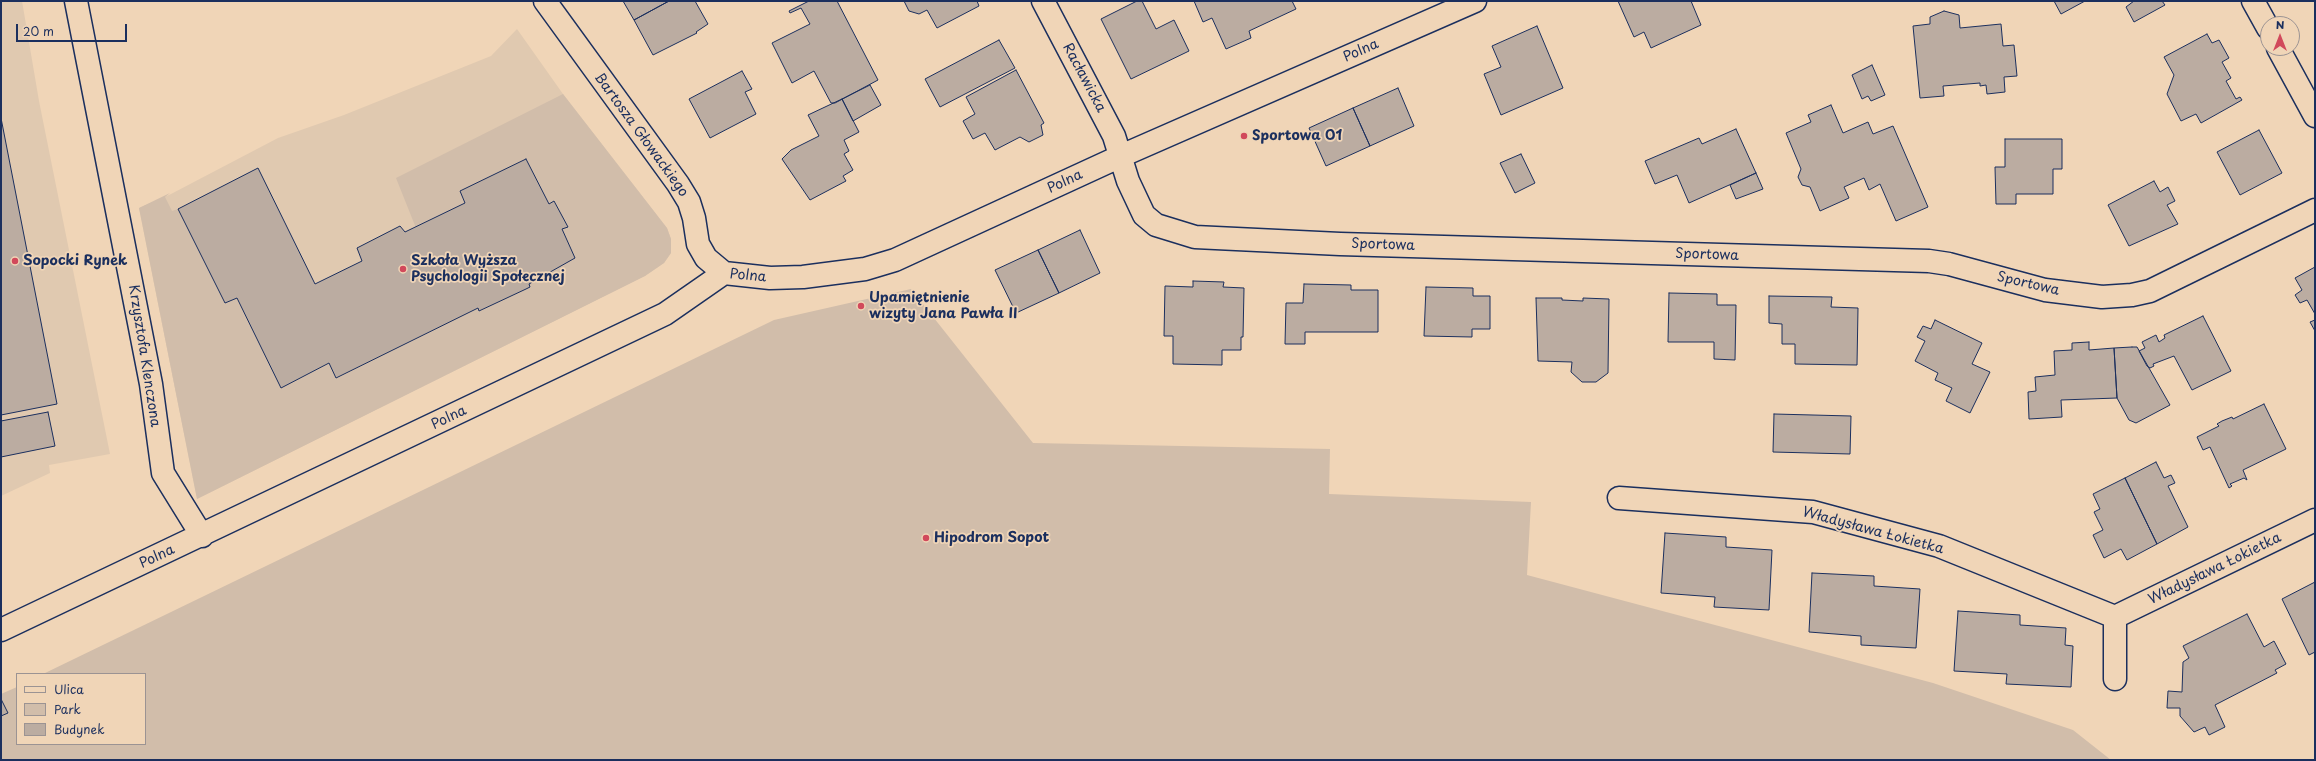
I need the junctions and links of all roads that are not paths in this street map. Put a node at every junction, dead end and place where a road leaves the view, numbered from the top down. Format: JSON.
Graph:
{"nodes":[{"id":1,"x":76,"y":1,"type":"edge"},
{"id":2,"x":545,"y":1,"type":"edge"},
{"id":3,"x":1043,"y":1,"type":"edge"},
{"id":4,"x":1474,"y":1,"type":"edge"},
{"id":5,"x":2253,"y":1,"type":"edge"},
{"id":6,"x":2261,"y":16,"type":"edge"},
{"id":7,"x":2282,"y":56,"type":"edge"},
{"id":8,"x":2315,"y":116,"type":"edge"},
{"id":9,"x":1121,"y":156,"type":"junction"},
{"id":10,"x":2315,"y":210,"type":"edge"},
{"id":11,"x":724,"y":272,"type":"junction"},
{"id":12,"x":1619,"y":498,"type":"dead end"},
{"id":13,"x":2315,"y":520,"type":"edge"},
{"id":14,"x":202,"y":536,"type":"junction"},
{"id":15,"x":2115,"y":617,"type":"junction"},
{"id":16,"x":1,"y":630,"type":"edge"},
{"id":17,"x":2115,"y":679,"type":"dead end"}],
"edges":[{"from":1,"to":14,"type":"street","name":"Krzysztofa Klenczona"},
{"from":2,"to":11,"type":"street","name":"Bartosza Głowackiego"},
{"from":3,"to":9,"type":"street","name":"Racławicka"},
{"from":4,"to":9,"type":"street","name":"Polna"},
{"from":5,"to":6,"type":"street"},
{"from":7,"to":8,"type":"street"},
{"from":9,"to":10,"type":"street","name":"Sportowa"},
{"from":9,"to":11,"type":"street","name":"Polna"},
{"from":11,"to":14,"type":"street","name":"Polna"},
{"from":12,"to":15,"type":"street","name":"Władysława Łokietka"},
{"from":13,"to":15,"type":"street","name":"Władysława Łokietka"},
{"from":14,"to":16,"type":"street","name":"Polna"},
{"from":15,"to":17,"type":"street"}]}
